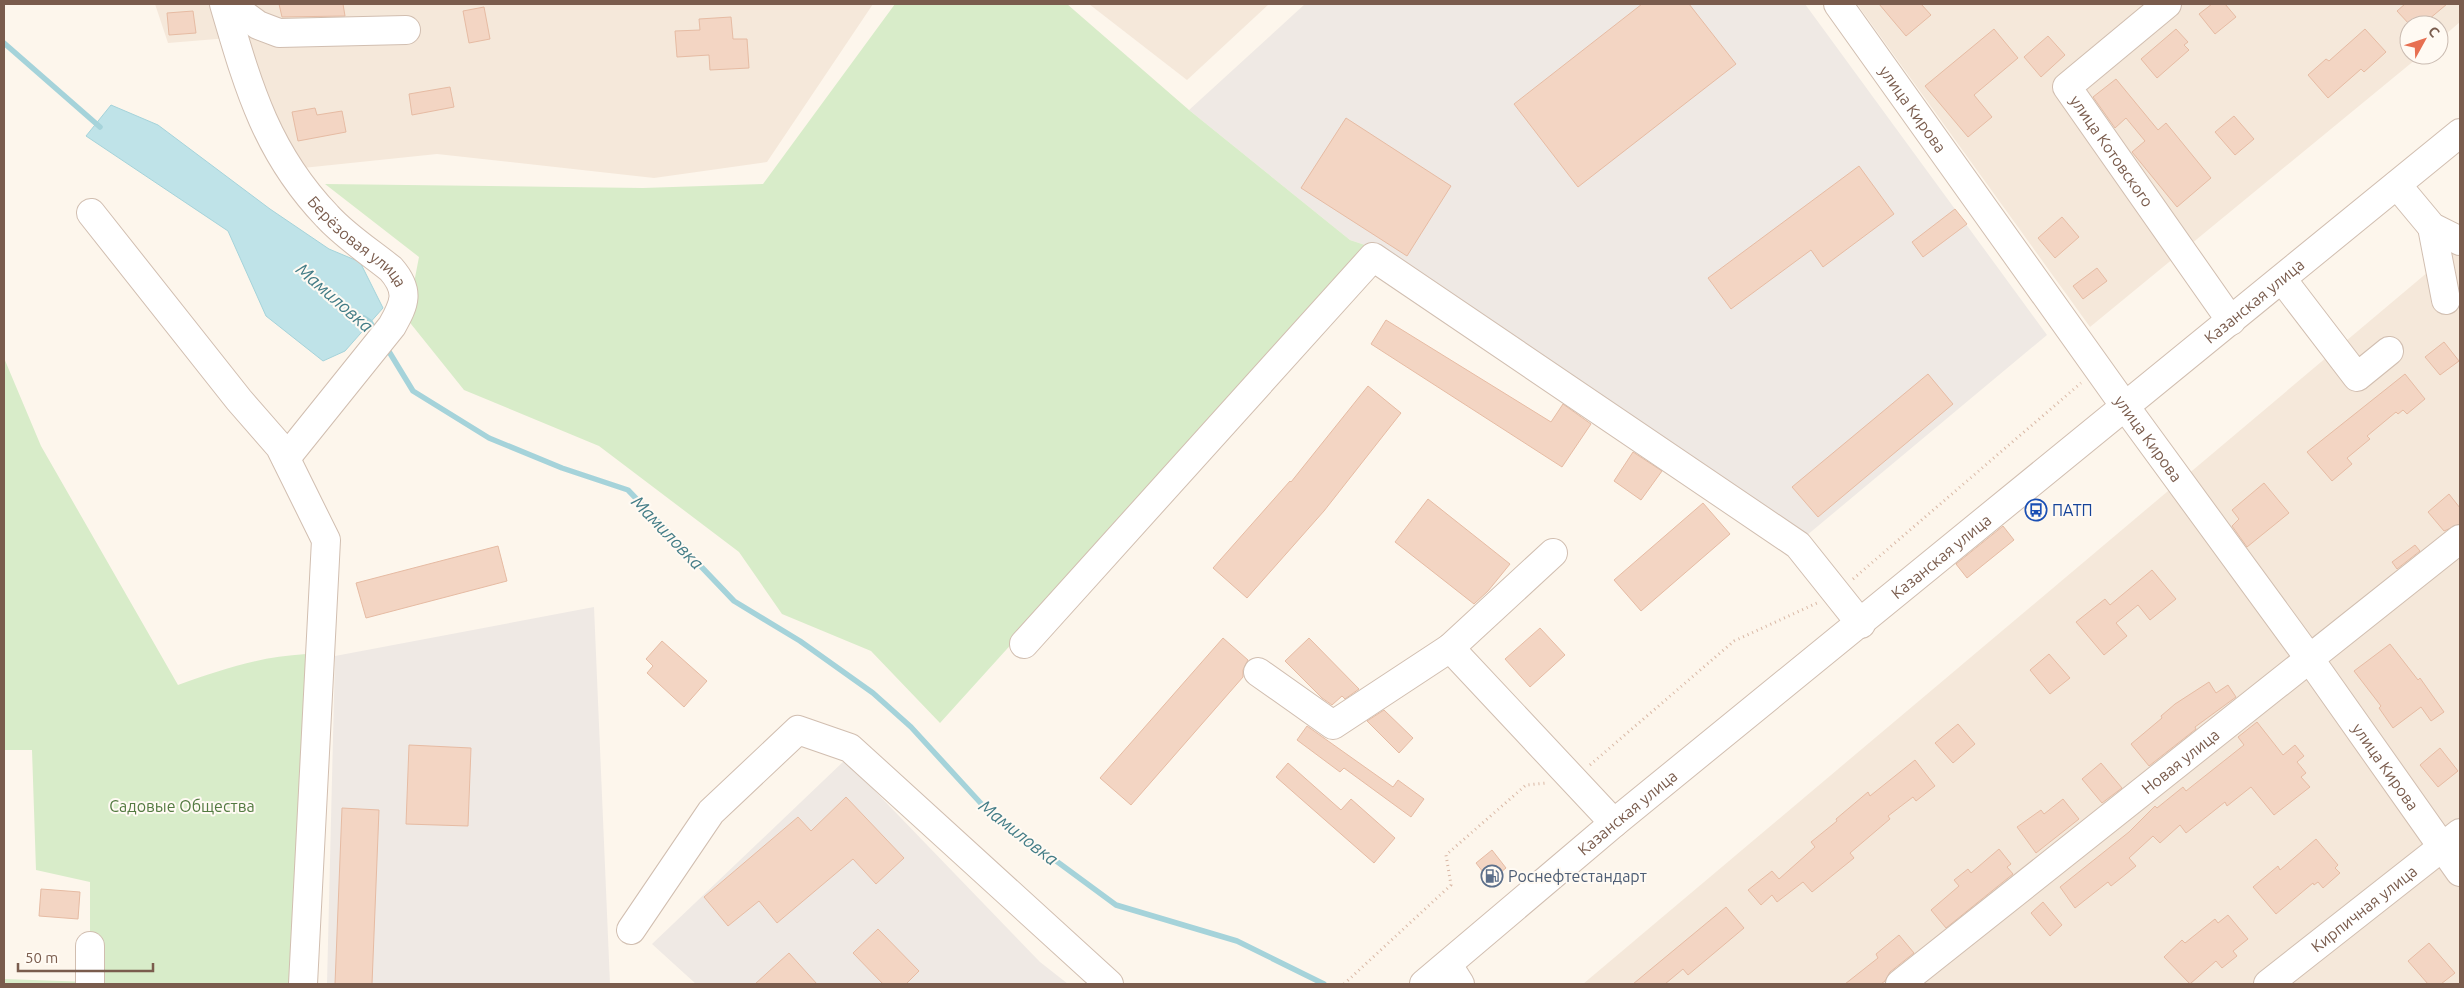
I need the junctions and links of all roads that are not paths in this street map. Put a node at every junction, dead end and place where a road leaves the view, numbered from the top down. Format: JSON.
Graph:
{"nodes":[{"id":1,"x":224,"y":4,"type":"edge"},
{"id":2,"x":229,"y":4,"type":"edge"},
{"id":3,"x":1838,"y":4,"type":"edge"},
{"id":4,"x":2167,"y":4,"type":"edge"},
{"id":5,"x":406,"y":30,"type":"dead end"},
{"id":6,"x":2460,"y":132,"type":"edge"},
{"id":7,"x":2397,"y":185,"type":"junction"},
{"id":8,"x":91,"y":213,"type":"dead end"},
{"id":9,"x":2432,"y":227,"type":"junction"},
{"id":10,"x":2460,"y":241,"type":"edge"},
{"id":11,"x":2282,"y":279,"type":"junction"},
{"id":12,"x":2446,"y":300,"type":"dead end"},
{"id":13,"x":2231,"y":321,"type":"junction"},
{"id":14,"x":2389,"y":351,"type":"dead end"},
{"id":15,"x":2124,"y":405,"type":"junction"},
{"id":16,"x":286,"y":458,"type":"junction"},
{"id":17,"x":2460,"y":539,"type":"edge"},
{"id":18,"x":1553,"y":553,"type":"dead end"},
{"id":19,"x":1861,"y":624,"type":"junction"},
{"id":20,"x":1024,"y":644,"type":"dead end"},
{"id":21,"x":1450,"y":648,"type":"junction"},
{"id":22,"x":2309,"y":658,"type":"junction"},
{"id":23,"x":1258,"y":672,"type":"dead end"},
{"id":24,"x":1614,"y":823,"type":"junction"},
{"id":25,"x":2451,"y":840,"type":"edge"},
{"id":26,"x":2460,"y":872,"type":"edge"},
{"id":27,"x":631,"y":930,"type":"dead end"},
{"id":28,"x":90,"y":946,"type":"dead end"},
{"id":29,"x":1454,"y":974,"type":"edge"},
{"id":30,"x":90,"y":984,"type":"edge"},
{"id":31,"x":303,"y":984,"type":"edge"},
{"id":32,"x":1109,"y":984,"type":"edge"},
{"id":33,"x":1424,"y":984,"type":"edge"},
{"id":34,"x":1900,"y":984,"type":"edge"},
{"id":35,"x":2268,"y":984,"type":"edge"}],
"edges":[{"from":1,"to":16,"type":"street","name":"Берёзовая улица"},
{"from":2,"to":5,"type":"street"},
{"from":3,"to":15,"type":"street","name":"улица Кирова"},
{"from":4,"to":13,"type":"street","name":"улица Котовского"},
{"from":6,"to":7,"type":"street","name":"Казанская улица"},
{"from":7,"to":9,"type":"street"},
{"from":7,"to":11,"type":"street","name":"Казанская улица"},
{"from":8,"to":16,"type":"street"},
{"from":9,"to":10,"type":"street"},
{"from":9,"to":12,"type":"street"},
{"from":11,"to":13,"type":"street","name":"Казанская улица"},
{"from":11,"to":14,"type":"street"},
{"from":13,"to":15,"type":"street","name":"Казанская улица"},
{"from":15,"to":19,"type":"street","name":"Казанская улица"},
{"from":15,"to":22,"type":"street","name":"улица Кирова"},
{"from":16,"to":31,"type":"street"},
{"from":17,"to":22,"type":"street","name":"Новая улица"},
{"from":18,"to":21,"type":"street"},
{"from":19,"to":20,"type":"street"},
{"from":19,"to":24,"type":"street","name":"Казанская улица"},
{"from":21,"to":23,"type":"street"},
{"from":21,"to":24,"type":"street"},
{"from":22,"to":25,"type":"street","name":"улица Кирова"},
{"from":22,"to":34,"type":"street","name":"Новая улица"},
{"from":24,"to":29,"type":"street","name":"Казанская улица"},
{"from":25,"to":26,"type":"street","name":"улица Кирова"},
{"from":25,"to":35,"type":"street","name":"Кирпичная улица"},
{"from":27,"to":32,"type":"street"},
{"from":28,"to":30,"type":"street"},
{"from":29,"to":33,"type":"street","name":"Казанская улица"}]}
